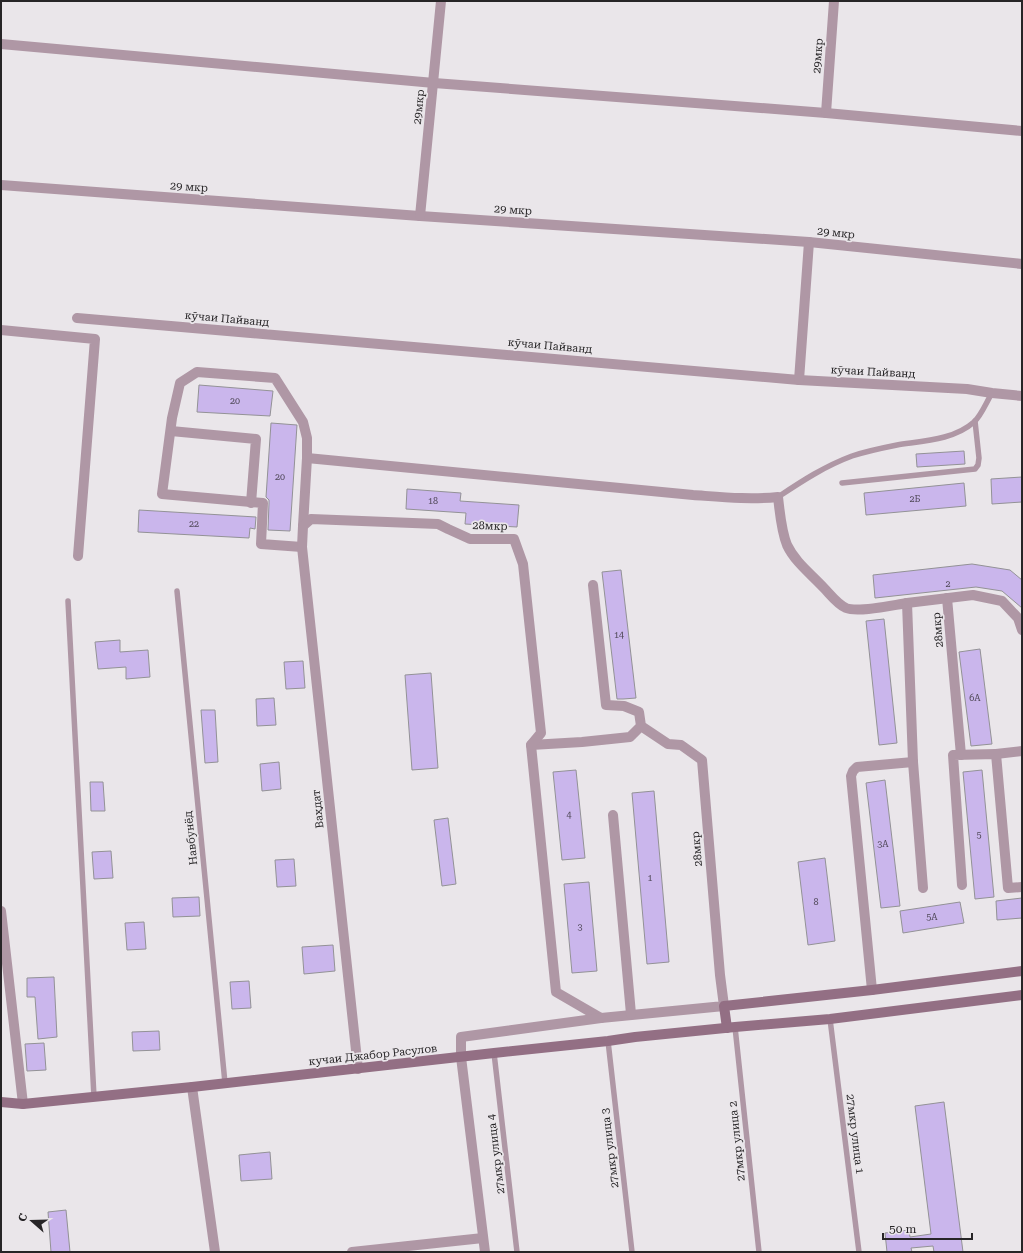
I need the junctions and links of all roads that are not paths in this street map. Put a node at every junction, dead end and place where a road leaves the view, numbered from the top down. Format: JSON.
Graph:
{"nodes":[{"id":1,"x":441,"y":1,"type":"edge"},
{"id":2,"x":834,"y":1,"type":"edge"},
{"id":3,"x":1,"y":44,"type":"edge"},
{"id":4,"x":434,"y":83,"type":"junction"},
{"id":5,"x":826,"y":113,"type":"junction"},
{"id":6,"x":1022,"y":131,"type":"edge"},
{"id":7,"x":1,"y":185,"type":"edge"},
{"id":8,"x":420,"y":216,"type":"junction"},
{"id":9,"x":809,"y":242,"type":"junction"},
{"id":10,"x":1022,"y":264,"type":"edge"},
{"id":11,"x":77,"y":318,"type":"dead end"},
{"id":12,"x":1,"y":330,"type":"edge"},
{"id":13,"x":799,"y":380,"type":"junction"},
{"id":14,"x":992,"y":393,"type":"junction"},
{"id":15,"x":1022,"y":396,"type":"edge"},
{"id":16,"x":975,"y":421,"type":"junction"},
{"id":17,"x":171,"y":431,"type":"junction"},
{"id":18,"x":307,"y":458,"type":"junction"},
{"id":19,"x":842,"y":483,"type":"dead end"},
{"id":20,"x":778,"y":497,"type":"junction"},
{"id":21,"x":251,"y":503,"type":"junction"},
{"id":22,"x":303,"y":526,"type":"junction"},
{"id":23,"x":302,"y":547,"type":"junction"},
{"id":24,"x":78,"y":556,"type":"dead end"},
{"id":25,"x":593,"y":585,"type":"dead end"},
{"id":26,"x":176,"y":591,"type":"dead end"},
{"id":27,"x":947,"y":598,"type":"junction"},
{"id":28,"x":68,"y":602,"type":"dead end"},
{"id":29,"x":907,"y":603,"type":"junction"},
{"id":30,"x":1022,"y":630,"type":"edge"},
{"id":31,"x":641,"y":726,"type":"junction"},
{"id":32,"x":531,"y":745,"type":"junction"},
{"id":33,"x":1022,"y":751,"type":"edge"},
{"id":34,"x":996,"y":754,"type":"junction"},
{"id":35,"x":961,"y":755,"type":"junction"},
{"id":36,"x":913,"y":762,"type":"junction"},
{"id":37,"x":613,"y":815,"type":"dead end"},
{"id":38,"x":962,"y":885,"type":"dead end"},
{"id":39,"x":1022,"y":887,"type":"edge"},
{"id":40,"x":923,"y":888,"type":"dead end"},
{"id":41,"x":1,"y":911,"type":"edge"},
{"id":42,"x":1022,"y":971,"type":"edge"},
{"id":43,"x":872,"y":990,"type":"junction"},
{"id":44,"x":1022,"y":995,"type":"edge"},
{"id":45,"x":724,"y":1006,"type":"junction"},
{"id":46,"x":632,"y":1014,"type":"junction"},
{"id":47,"x":601,"y":1018,"type":"junction"},
{"id":48,"x":830,"y":1019,"type":"junction"},
{"id":49,"x":731,"y":1028,"type":"junction"},
{"id":50,"x":608,"y":1041,"type":"junction"},
{"id":51,"x":494,"y":1053,"type":"junction"},
{"id":52,"x":461,"y":1057,"type":"junction"},
{"id":53,"x":358,"y":1069,"type":"junction"},
{"id":54,"x":225,"y":1083,"type":"junction"},
{"id":55,"x":192,"y":1087,"type":"junction"},
{"id":56,"x":94,"y":1097,"type":"junction"},
{"id":57,"x":1,"y":1102,"type":"edge"},
{"id":58,"x":23,"y":1104,"type":"junction"},
{"id":59,"x":483,"y":1238,"type":"junction"},
{"id":60,"x":215,"y":1252,"type":"edge"},
{"id":61,"x":352,"y":1252,"type":"edge"},
{"id":62,"x":485,"y":1252,"type":"edge"},
{"id":63,"x":517,"y":1252,"type":"edge"},
{"id":64,"x":632,"y":1252,"type":"edge"},
{"id":65,"x":759,"y":1252,"type":"edge"},
{"id":66,"x":859,"y":1252,"type":"edge"}],
"edges":[{"from":1,"to":4,"type":"street","name":"29мкр"},
{"from":2,"to":5,"type":"street","name":"29мкр"},
{"from":3,"to":4,"type":"street"},
{"from":4,"to":5,"type":"street"},
{"from":4,"to":8,"type":"street","name":"29мкр"},
{"from":5,"to":6,"type":"street"},
{"from":7,"to":8,"type":"street","name":"29 мкр"},
{"from":8,"to":9,"type":"street","name":"29 мкр"},
{"from":9,"to":10,"type":"street","name":"29 мкр"},
{"from":9,"to":13,"type":"street"},
{"from":11,"to":13,"type":"street","name":"кӯчаи Пайванд"},
{"from":12,"to":24,"type":"street"},
{"from":13,"to":14,"type":"street","name":"кӯчаи Пайванд"},
{"from":14,"to":15,"type":"street","name":"кӯчаи Пайванд"},
{"from":14,"to":16,"type":"lane"},
{"from":16,"to":19,"type":"lane"},
{"from":16,"to":20,"type":"lane"},
{"from":17,"to":18,"type":"street"},
{"from":17,"to":21,"type":"street"},
{"from":17,"to":21,"type":"street"},
{"from":18,"to":20,"type":"street"},
{"from":18,"to":22,"type":"street"},
{"from":20,"to":29,"type":"street","name":"28мкр"},
{"from":21,"to":23,"type":"street"},
{"from":22,"to":23,"type":"street"},
{"from":22,"to":32,"type":"street","name":"28мкр"},
{"from":23,"to":53,"type":"street","name":"Ваҳдат"},
{"from":25,"to":31,"type":"street"},
{"from":26,"to":54,"type":"lane","name":"Навбунёд"},
{"from":27,"to":29,"type":"street","name":"28мкр"},
{"from":27,"to":30,"type":"street","name":"28мкр"},
{"from":27,"to":35,"type":"street","name":"28мкр"},
{"from":28,"to":56,"type":"lane"},
{"from":29,"to":36,"type":"street"},
{"from":31,"to":32,"type":"street"},
{"from":31,"to":45,"type":"street","name":"28мкр"},
{"from":32,"to":47,"type":"street"},
{"from":33,"to":34,"type":"street"},
{"from":34,"to":35,"type":"street"},
{"from":34,"to":39,"type":"street"},
{"from":35,"to":38,"type":"street"},
{"from":36,"to":40,"type":"street"},
{"from":36,"to":43,"type":"street"},
{"from":37,"to":46,"type":"street"},
{"from":41,"to":58,"type":"street"},
{"from":42,"to":43,"type":"street"},
{"from":43,"to":45,"type":"street"},
{"from":44,"to":48,"type":"street","name":"кучаи Джабор Расулов"},
{"from":45,"to":46,"type":"street"},
{"from":45,"to":49,"type":"street"},
{"from":46,"to":47,"type":"street"},
{"from":47,"to":52,"type":"street"},
{"from":48,"to":49,"type":"street","name":"кучаи Джабор Расулов"},
{"from":48,"to":66,"type":"lane","name":"27мкр улица 1"},
{"from":49,"to":50,"type":"street","name":"кучаи Джабор Расулов"},
{"from":49,"to":65,"type":"lane","name":"27мкр улица 2"},
{"from":50,"to":51,"type":"street","name":"кучаи Джабор Расулов"},
{"from":50,"to":64,"type":"lane","name":"27мкр улица 3"},
{"from":51,"to":52,"type":"street","name":"кучаи Джабор Расулов"},
{"from":51,"to":63,"type":"lane","name":"27мкр улица 4"},
{"from":52,"to":53,"type":"street","name":"кучаи Джабор Расулов"},
{"from":52,"to":59,"type":"street"},
{"from":53,"to":54,"type":"street","name":"кучаи Джабор Расулов"},
{"from":54,"to":55,"type":"street","name":"кучаи Джабор Расулов"},
{"from":55,"to":56,"type":"street","name":"кучаи Джабор Расулов"},
{"from":55,"to":60,"type":"street"},
{"from":56,"to":58,"type":"street","name":"кучаи Джабор Расулов"},
{"from":57,"to":58,"type":"street","name":"кучаи Джабор Расулов"},
{"from":59,"to":61,"type":"street"},
{"from":59,"to":62,"type":"street"}]}
